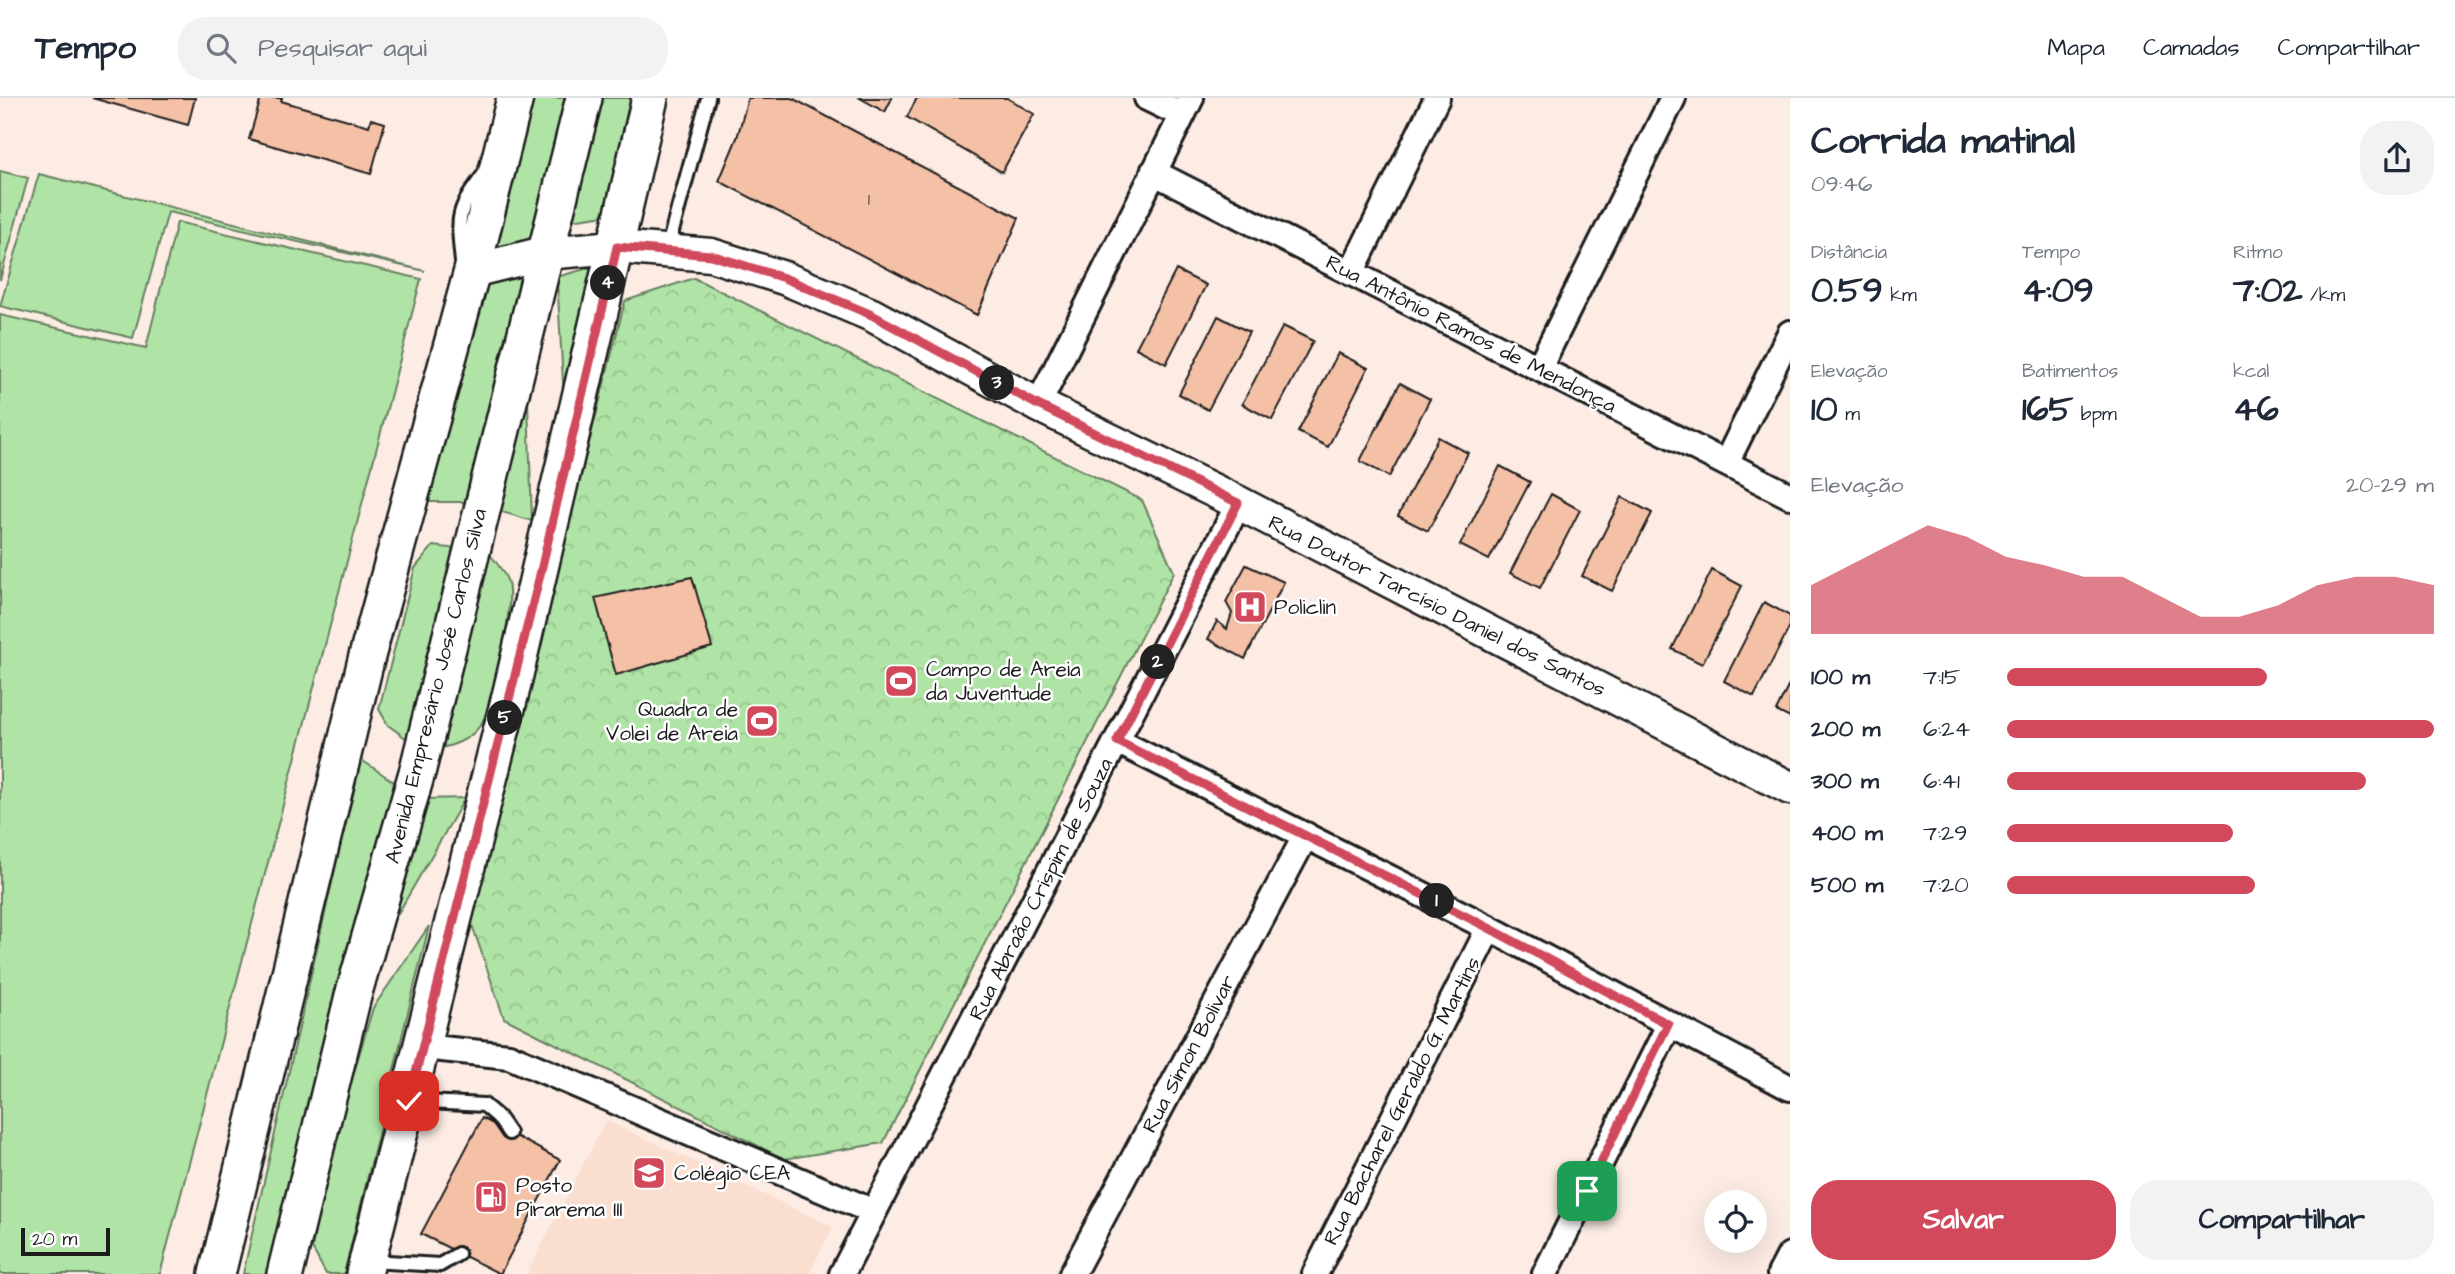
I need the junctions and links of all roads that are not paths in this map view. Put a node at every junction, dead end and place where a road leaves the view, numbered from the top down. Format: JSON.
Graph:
{"nodes":[{"id":1,"x":515,"y":98,"type":"edge"},
{"id":2,"x":583,"y":98,"type":"edge"},
{"id":3,"x":650,"y":98,"type":"edge"},
{"id":4,"x":708,"y":98,"type":"edge"},
{"id":5,"x":1147,"y":98,"type":"edge"},
{"id":6,"x":1437,"y":98,"type":"edge"},
{"id":7,"x":1673,"y":98,"type":"edge"},
{"id":8,"x":1186,"y":107,"type":"edge"},
{"id":9,"x":501,"y":150,"type":"junction"},
{"id":10,"x":1153,"y":172,"type":"junction"},
{"id":11,"x":617,"y":247,"type":"junction"},
{"id":12,"x":667,"y":251,"type":"junction"},
{"id":13,"x":544,"y":253,"type":"junction"},
{"id":14,"x":1351,"y":273,"type":"junction"},
{"id":15,"x":469,"y":282,"type":"junction"},
{"id":16,"x":1790,"y":333,"type":"edge"},
{"id":17,"x":1539,"y":368,"type":"junction"},
{"id":18,"x":1038,"y":405,"type":"junction"},
{"id":19,"x":1726,"y":463,"type":"junction"},
{"id":20,"x":1790,"y":496,"type":"edge"},
{"id":21,"x":1238,"y":503,"type":"junction"},
{"id":22,"x":1117,"y":741,"type":"junction"},
{"id":23,"x":1790,"y":788,"type":"edge"},
{"id":24,"x":1306,"y":835,"type":"junction"},
{"id":25,"x":1489,"y":928,"type":"junction"},
{"id":26,"x":1668,"y":1024,"type":"junction"},
{"id":27,"x":423,"y":1047,"type":"junction"},
{"id":28,"x":1790,"y":1088,"type":"edge"},
{"id":29,"x":409,"y":1101,"type":"junction"},
{"id":30,"x":509,"y":1133,"type":"dead end"},
{"id":31,"x":874,"y":1212,"type":"junction"},
{"id":32,"x":458,"y":1254,"type":"dead end"},
{"id":33,"x":1790,"y":1255,"type":"edge"},
{"id":34,"x":292,"y":1266,"type":"edge"},
{"id":35,"x":365,"y":1267,"type":"edge"},
{"id":36,"x":217,"y":1274,"type":"edge"},
{"id":37,"x":842,"y":1274,"type":"edge"},
{"id":38,"x":1072,"y":1274,"type":"edge"},
{"id":39,"x":1315,"y":1274,"type":"edge"},
{"id":40,"x":1545,"y":1274,"type":"edge"},
{"id":41,"x":1780,"y":1274,"type":"edge"}],
"edges":[{"from":1,"to":9,"type":"main road"},
{"from":2,"to":13,"type":"main road","name":"Avenida Empresário José Carlos Silva"},
{"from":3,"to":11,"type":"main road"},
{"from":4,"to":12,"type":"lane"},
{"from":5,"to":8,"type":"street"},
{"from":6,"to":14,"type":"street"},
{"from":7,"to":17,"type":"street"},
{"from":8,"to":10,"type":"street"},
{"from":9,"to":15,"type":"main road"},
{"from":9,"to":15,"type":"lane"},
{"from":10,"to":14,"type":"street","name":"Rua Antônio Ramos de Mendonça"},
{"from":10,"to":18,"type":"street"},
{"from":11,"to":12,"type":"street","name":"Rua Doutor Tarcísio Daniel dos Santos"},
{"from":11,"to":13,"type":"street","name":"Rua Doutor Tarcísio Daniel dos Santos"},
{"from":11,"to":27,"type":"main road"},
{"from":12,"to":18,"type":"street","name":"Rua Doutor Tarcísio Daniel dos Santos"},
{"from":13,"to":15,"type":"street","name":"Rua Doutor Tarcísio Daniel dos Santos"},
{"from":13,"to":34,"type":"main road","name":"Avenida Empresário José Carlos Silva"},
{"from":14,"to":17,"type":"street","name":"Rua Antônio Ramos de Mendonça"},
{"from":15,"to":36,"type":"main road"},
{"from":16,"to":19,"type":"street"},
{"from":17,"to":19,"type":"street","name":"Rua Antônio Ramos de Mendonça"},
{"from":18,"to":21,"type":"street","name":"Rua Doutor Tarcísio Daniel dos Santos"},
{"from":19,"to":20,"type":"street","name":"Rua Antônio Ramos de Mendonça"},
{"from":21,"to":22,"type":"street","name":"Rua Abraão Crispim de Souza"},
{"from":21,"to":23,"type":"street","name":"Rua Doutor Tarcísio Daniel dos Santos"},
{"from":22,"to":24,"type":"street"},
{"from":22,"to":31,"type":"street","name":"Rua Abraão Crispim de Souza"},
{"from":24,"to":25,"type":"street"},
{"from":24,"to":38,"type":"street","name":"Rua Simon Bolivar"},
{"from":25,"to":26,"type":"street"},
{"from":25,"to":39,"type":"street","name":"Rua Bacharel Geraldo G. Martins"},
{"from":26,"to":28,"type":"street"},
{"from":26,"to":40,"type":"street"},
{"from":27,"to":29,"type":"main road"},
{"from":27,"to":31,"type":"street"},
{"from":29,"to":30,"type":"lane"},
{"from":29,"to":35,"type":"main road"},
{"from":31,"to":37,"type":"street","name":"Rua Abraão Crispim de Souza"},
{"from":32,"to":35,"type":"lane"},
{"from":33,"to":41,"type":"street"}]}
